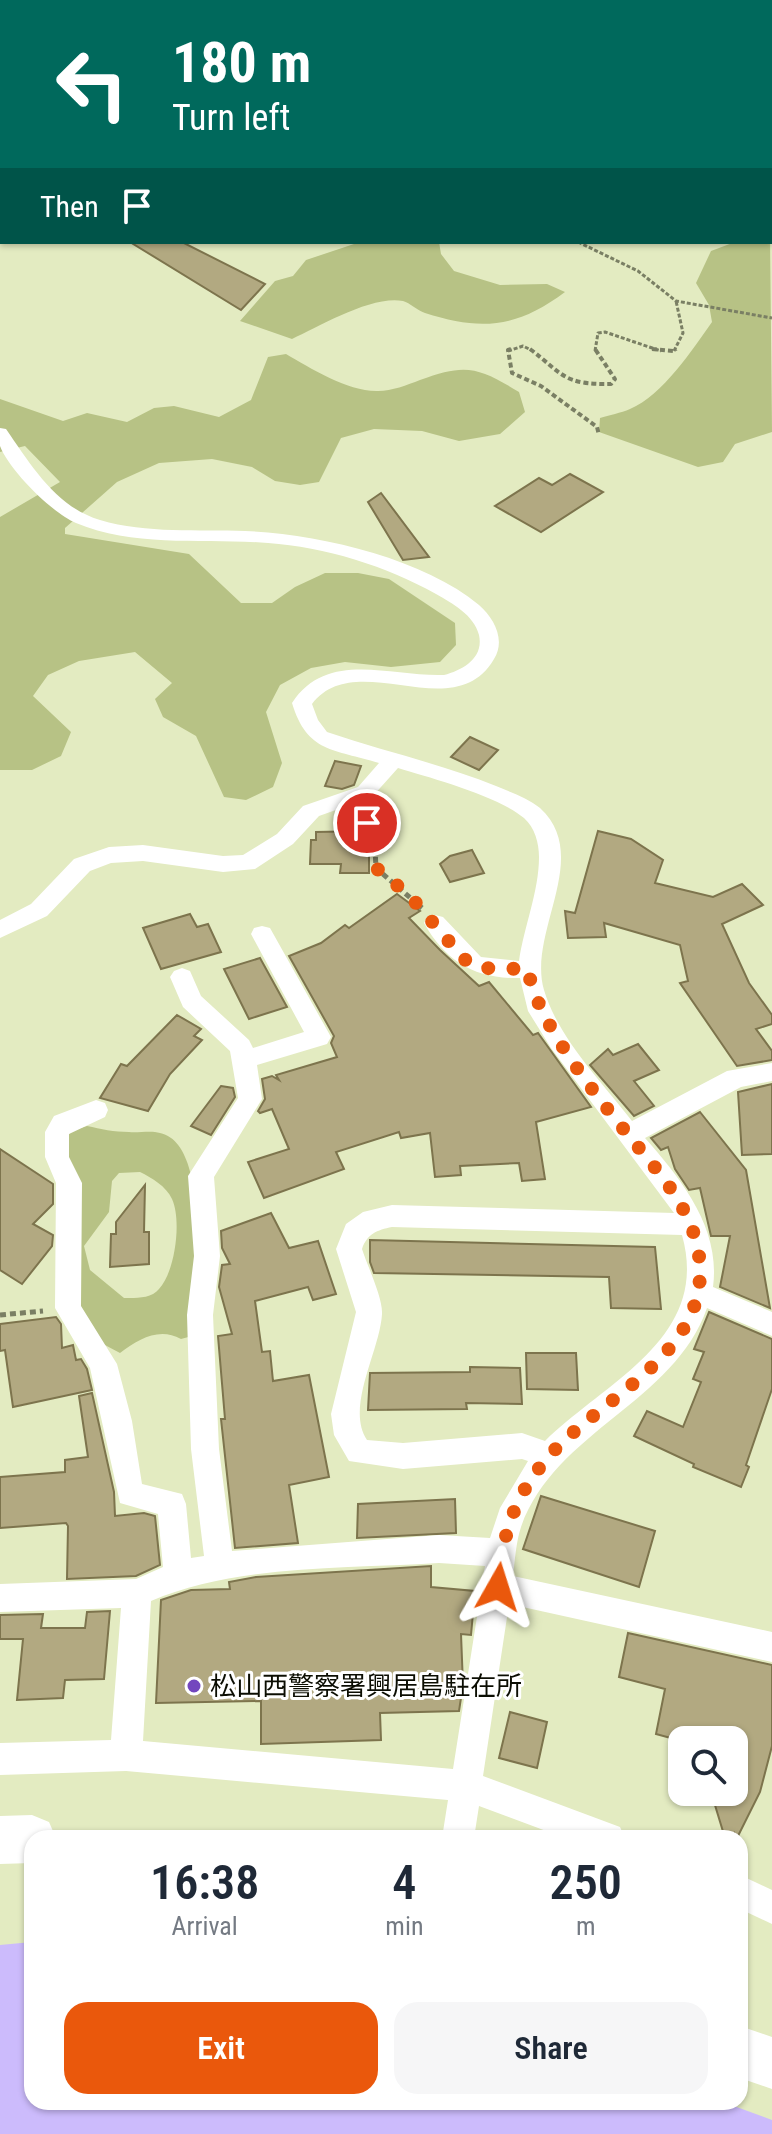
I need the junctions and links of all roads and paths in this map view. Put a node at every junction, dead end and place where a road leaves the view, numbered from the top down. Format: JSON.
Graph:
{"nodes":[{"id":1,"x":582,"y":244,"type":"edge"},
{"id":2,"x":676,"y":301,"type":"junction"},
{"id":3,"x":772,"y":318,"type":"edge"},
{"id":4,"x":0,"y":433,"type":"edge"},
{"id":5,"x":599,"y":435,"type":"dead end"},
{"id":6,"x":393,"y":760,"type":"junction"},
{"id":7,"x":377,"y":781,"type":"junction"},
{"id":8,"x":435,"y":923,"type":"joint"},
{"id":9,"x":0,"y":930,"type":"edge"},
{"id":10,"x":262,"y":934,"type":"dead end"},
{"id":11,"x":528,"y":969,"type":"junction"},
{"id":12,"x":182,"y":977,"type":"dead end"},
{"id":13,"x":246,"y":1059,"type":"junction"},
{"id":14,"x":772,"y":1072,"type":"edge"},
{"id":15,"x":96,"y":1110,"type":"dead end"},
{"id":16,"x":628,"y":1135,"type":"junction"},
{"id":17,"x":690,"y":1224,"type":"junction"},
{"id":18,"x":699,"y":1293,"type":"junction"},
{"id":19,"x":68,"y":1308,"type":"junction"},
{"id":20,"x":0,"y":1315,"type":"edge"},
{"id":21,"x":772,"y":1324,"type":"edge"},
{"id":22,"x":550,"y":1456,"type":"junction"},
{"id":23,"x":501,"y":1553,"type":"junction"},
{"id":24,"x":220,"y":1567,"type":"junction"},
{"id":25,"x":178,"y":1575,"type":"junction"},
{"id":26,"x":498,"y":1587,"type":"junction"},
{"id":27,"x":137,"y":1593,"type":"junction"},
{"id":28,"x":0,"y":1598,"type":"edge"},
{"id":29,"x":772,"y":1647,"type":"edge"},
{"id":30,"x":126,"y":1755,"type":"junction"},
{"id":31,"x":0,"y":1759,"type":"edge"},
{"id":32,"x":466,"y":1786,"type":"junction"},
{"id":33,"x":459,"y":1830,"type":"edge"},
{"id":34,"x":587,"y":1830,"type":"edge"},
{"id":35,"x":24,"y":1839,"type":"edge"},
{"id":36,"x":0,"y":1840,"type":"edge"},
{"id":37,"x":748,"y":1895,"type":"edge"},
{"id":38,"x":772,"y":1908,"type":"edge"},
{"id":39,"x":748,"y":2055,"type":"edge"},
{"id":40,"x":772,"y":2063,"type":"edge"}],
"edges":[{"from":1,"to":2,"type":"path"},
{"from":2,"to":3,"type":"path"},
{"from":2,"to":5,"type":"path"},
{"from":4,"to":6,"type":"street"},
{"from":6,"to":7,"type":"street"},
{"from":6,"to":11,"type":"street"},
{"from":7,"to":8,"type":"path"},
{"from":7,"to":9,"type":"street"},
{"from":8,"to":11,"type":"street"},
{"from":10,"to":13,"type":"street"},
{"from":11,"to":16,"type":"street"},
{"from":12,"to":13,"type":"street"},
{"from":13,"to":24,"type":"street"},
{"from":14,"to":16,"type":"street"},
{"from":15,"to":19,"type":"street"},
{"from":16,"to":17,"type":"street"},
{"from":17,"to":18,"type":"street"},
{"from":17,"to":22,"type":"street"},
{"from":18,"to":21,"type":"street"},
{"from":18,"to":22,"type":"street"},
{"from":19,"to":20,"type":"path"},
{"from":19,"to":25,"type":"street"},
{"from":22,"to":23,"type":"street"},
{"from":23,"to":24,"type":"street"},
{"from":23,"to":26,"type":"street"},
{"from":24,"to":25,"type":"street"},
{"from":25,"to":27,"type":"street"},
{"from":26,"to":29,"type":"street"},
{"from":26,"to":32,"type":"street"},
{"from":27,"to":28,"type":"street"},
{"from":27,"to":30,"type":"street"},
{"from":30,"to":31,"type":"street"},
{"from":30,"to":32,"type":"street"},
{"from":32,"to":33,"type":"street"},
{"from":32,"to":34,"type":"street"},
{"from":35,"to":36,"type":"main road"},
{"from":37,"to":38,"type":"street"},
{"from":39,"to":40,"type":"main road"}]}
